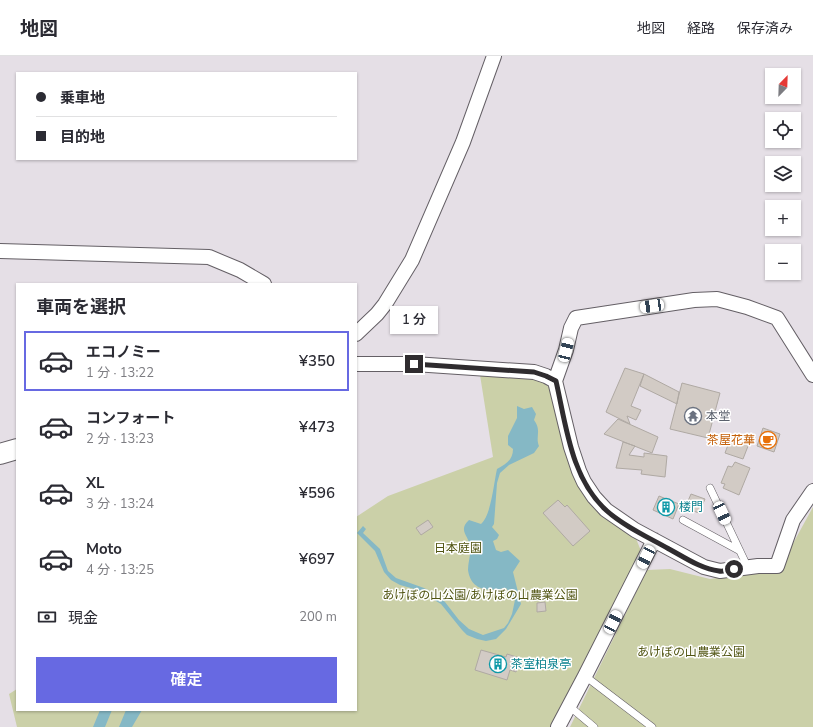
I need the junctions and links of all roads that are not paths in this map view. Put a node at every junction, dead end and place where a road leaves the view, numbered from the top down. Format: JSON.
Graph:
{"nodes":[{"id":1,"x":494,"y":56,"type":"edge"},
{"id":2,"x":0,"y":251,"type":"edge"},
{"id":3,"x":262,"y":283,"type":"edge"},
{"id":4,"x":357,"y":333,"type":"edge"},
{"id":5,"x":357,"y":364,"type":"edge"},
{"id":6,"x":813,"y":375,"type":"edge"},
{"id":7,"x":556,"y":381,"type":"junction"},
{"id":8,"x":16,"y":449,"type":"edge"},
{"id":9,"x":0,"y":454,"type":"edge"},
{"id":10,"x":710,"y":488,"type":"dead end"},
{"id":11,"x":812,"y":494,"type":"edge"},
{"id":12,"x":683,"y":520,"type":"dead end"},
{"id":13,"x":654,"y":540,"type":"junction"},
{"id":14,"x":740,"y":551,"type":"junction"},
{"id":15,"x":748,"y":568,"type":"junction"},
{"id":16,"x":585,"y":676,"type":"junction"},
{"id":17,"x":569,"y":706,"type":"junction"},
{"id":18,"x":558,"y":727,"type":"edge"},
{"id":19,"x":594,"y":727,"type":"edge"},
{"id":20,"x":652,"y":727,"type":"edge"}],
"edges":[{"from":1,"to":4,"type":"street"},
{"from":2,"to":3,"type":"street"},
{"from":5,"to":7,"type":"street"},
{"from":6,"to":7,"type":"street"},
{"from":7,"to":13,"type":"street"},
{"from":8,"to":9,"type":"street"},
{"from":10,"to":14,"type":"lane"},
{"from":11,"to":15,"type":"street"},
{"from":12,"to":14,"type":"lane"},
{"from":13,"to":15,"type":"street"},
{"from":13,"to":16,"type":"street"},
{"from":14,"to":15,"type":"lane"},
{"from":16,"to":17,"type":"street"},
{"from":16,"to":20,"type":"lane"},
{"from":17,"to":18,"type":"street"},
{"from":17,"to":19,"type":"lane"}]}
